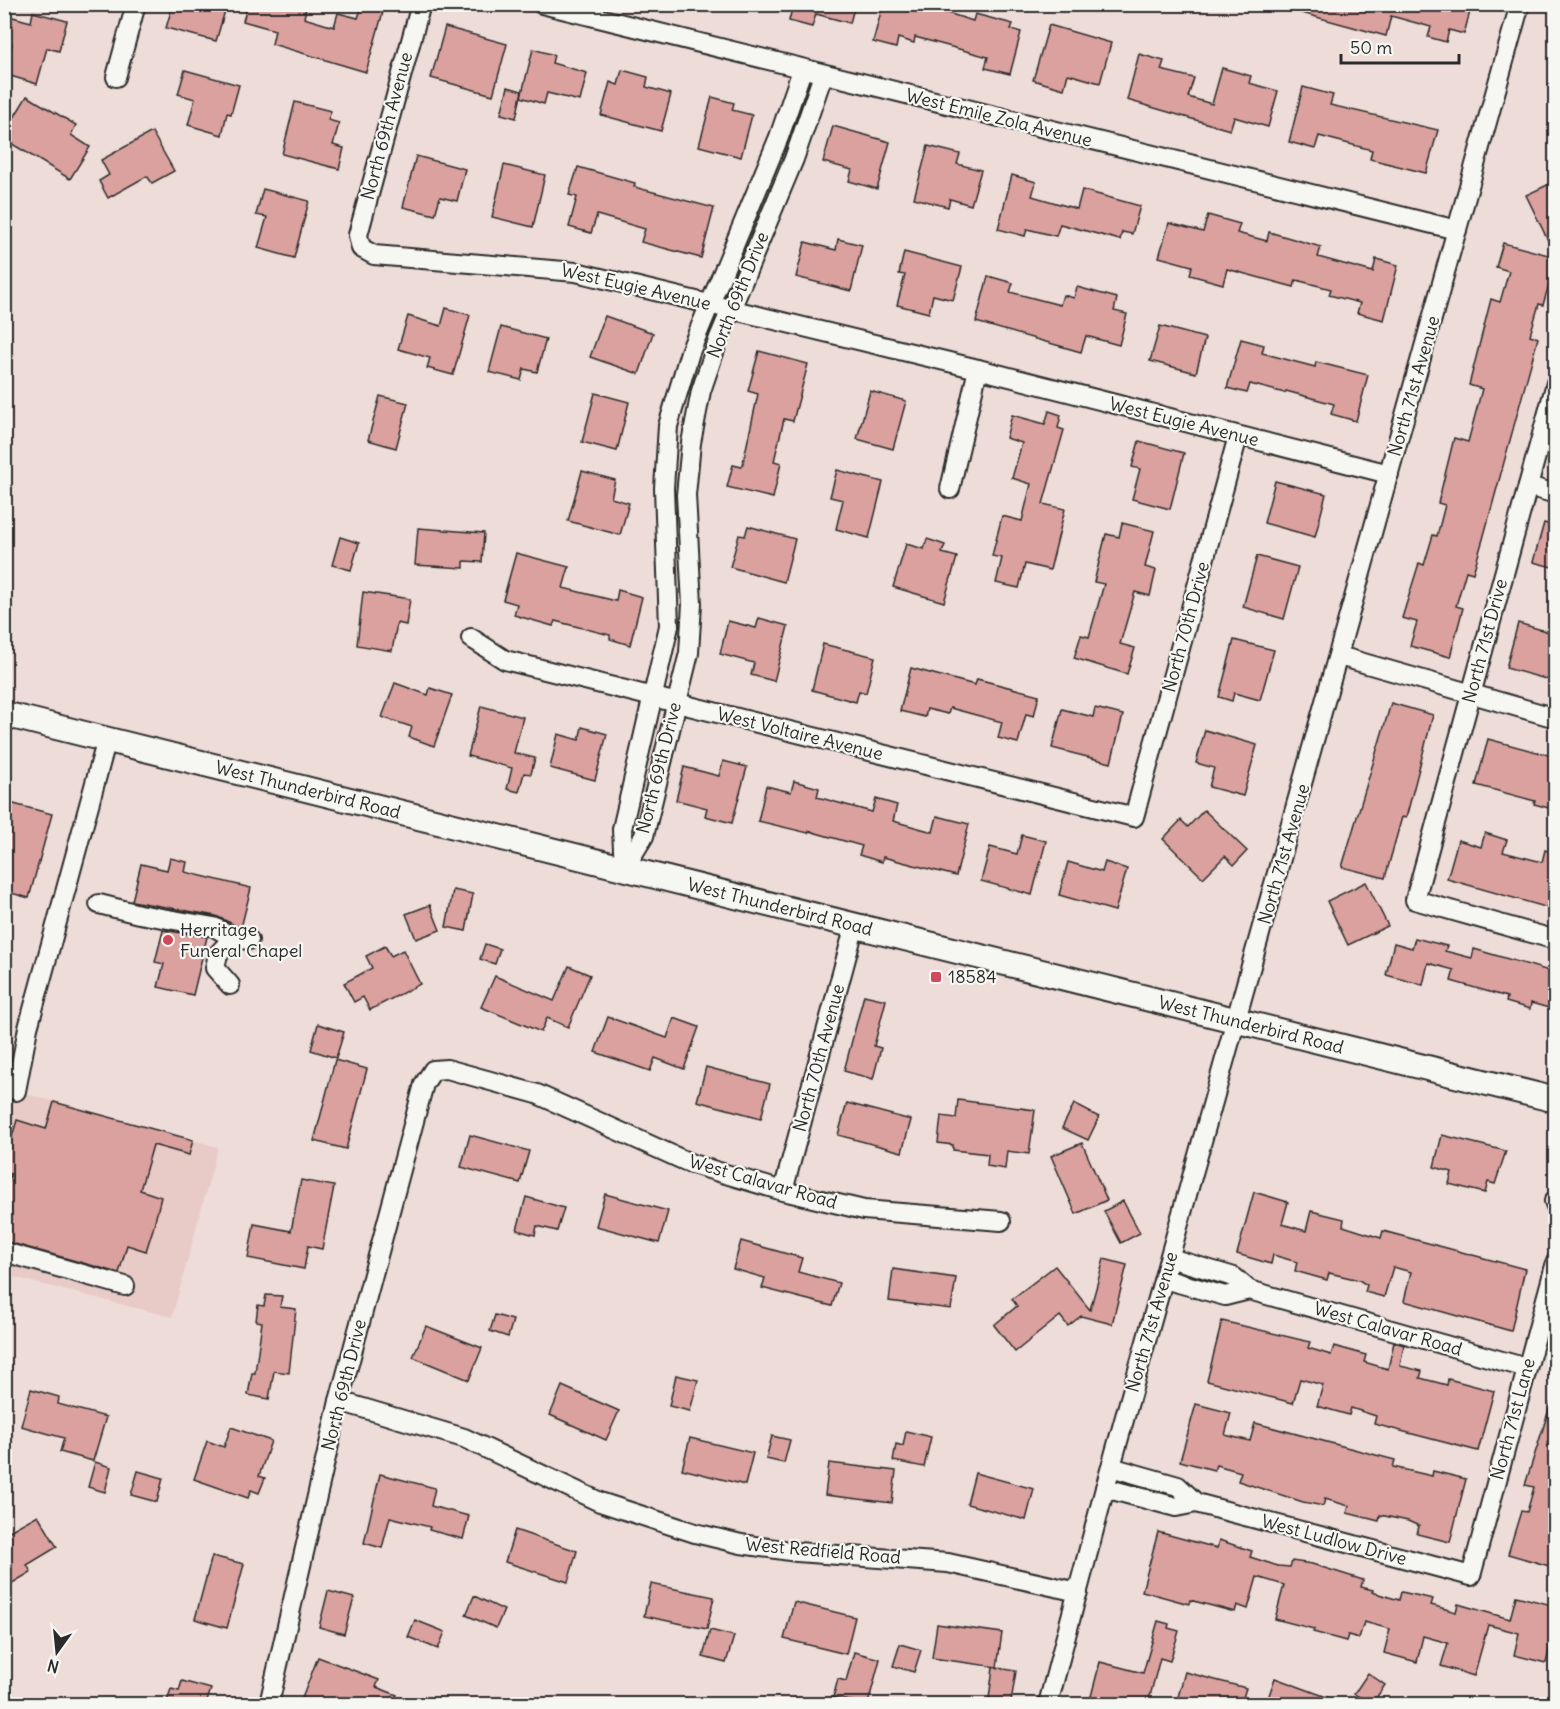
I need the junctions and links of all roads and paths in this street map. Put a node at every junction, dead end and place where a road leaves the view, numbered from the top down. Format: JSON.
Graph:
{"nodes":[{"id":1,"x":136,"y":4,"type":"edge"},
{"id":2,"x":421,"y":4,"type":"edge"},
{"id":3,"x":542,"y":4,"type":"edge"},
{"id":4,"x":1520,"y":4,"type":"edge"},
{"id":5,"x":802,"y":70,"type":"junction"},
{"id":6,"x":823,"y":75,"type":"junction"},
{"id":7,"x":116,"y":77,"type":"dead end"},
{"id":8,"x":1457,"y":230,"type":"junction"},
{"id":9,"x":361,"y":248,"type":"joint"},
{"id":10,"x":710,"y":303,"type":"junction"},
{"id":11,"x":731,"y":308,"type":"junction"},
{"id":12,"x":978,"y":369,"type":"junction"},
{"id":13,"x":1556,"y":383,"type":"edge"},
{"id":14,"x":1238,"y":436,"type":"junction"},
{"id":15,"x":1389,"y":474,"type":"junction"},
{"id":16,"x":664,"y":485,"type":"junction"},
{"id":17,"x":687,"y":486,"type":"junction"},
{"id":18,"x":1528,"y":486,"type":"junction"},
{"id":19,"x":950,"y":489,"type":"dead end"},
{"id":20,"x":1556,"y":494,"type":"edge"},
{"id":21,"x":471,"y":638,"type":"dead end"},
{"id":22,"x":1339,"y":656,"type":"junction"},
{"id":23,"x":1471,"y":694,"type":"junction"},
{"id":24,"x":654,"y":698,"type":"junction"},
{"id":25,"x":676,"y":703,"type":"junction"},
{"id":26,"x":4,"y":714,"type":"edge"},
{"id":27,"x":1556,"y":718,"type":"edge"},
{"id":28,"x":107,"y":739,"type":"junction"},
{"id":29,"x":1134,"y":817,"type":"joint"},
{"id":30,"x":624,"y":869,"type":"junction"},
{"id":31,"x":99,"y":904,"type":"dead end"},
{"id":32,"x":855,"y":925,"type":"junction"},
{"id":33,"x":1556,"y":940,"type":"edge"},
{"id":34,"x":230,"y":985,"type":"dead end"},
{"id":35,"x":1237,"y":1022,"type":"junction"},
{"id":36,"x":433,"y":1070,"type":"joint"},
{"id":37,"x":16,"y":1091,"type":"dead end"},
{"id":38,"x":1556,"y":1100,"type":"edge"},
{"id":39,"x":783,"y":1191,"type":"junction"},
{"id":40,"x":1001,"y":1221,"type":"dead end"},
{"id":41,"x":4,"y":1252,"type":"edge"},
{"id":42,"x":1170,"y":1258,"type":"junction"},
{"id":43,"x":1556,"y":1262,"type":"edge"},
{"id":44,"x":1216,"y":1271,"type":"junction"},
{"id":45,"x":1164,"y":1279,"type":"junction"},
{"id":46,"x":125,"y":1286,"type":"dead end"},
{"id":47,"x":1249,"y":1290,"type":"junction"},
{"id":48,"x":1212,"y":1292,"type":"junction"},
{"id":49,"x":1527,"y":1368,"type":"junction"},
{"id":50,"x":339,"y":1401,"type":"junction"},
{"id":51,"x":1111,"y":1467,"type":"junction"},
{"id":52,"x":1158,"y":1480,"type":"junction"},
{"id":53,"x":1105,"y":1488,"type":"junction"},
{"id":54,"x":1153,"y":1501,"type":"junction"},
{"id":55,"x":1196,"y":1503,"type":"junction"},
{"id":56,"x":1471,"y":1576,"type":"joint"},
{"id":57,"x":1078,"y":1592,"type":"junction"},
{"id":58,"x":269,"y":1704,"type":"edge"},
{"id":59,"x":1048,"y":1704,"type":"edge"}],
"edges":[{"from":1,"to":7,"type":"street"},
{"from":2,"to":9,"type":"street","name":"North 69th Avenue"},
{"from":3,"to":5,"type":"street","name":"West Emile Zola Avenue"},
{"from":4,"to":8,"type":"street","name":"North 71st Avenue"},
{"from":5,"to":6,"type":"street","name":"West Emile Zola Avenue"},
{"from":5,"to":10,"type":"street","name":"North 69th Drive"},
{"from":6,"to":8,"type":"street","name":"West Emile Zola Avenue"},
{"from":6,"to":11,"type":"street","name":"North 69th Drive"},
{"from":8,"to":15,"type":"street","name":"North 71st Avenue"},
{"from":9,"to":10,"type":"street","name":"West Eugie Avenue"},
{"from":10,"to":11,"type":"street","name":"West Eugie Avenue"},
{"from":10,"to":16,"type":"street","name":"North 69th Drive"},
{"from":11,"to":12,"type":"street","name":"West Eugie Avenue"},
{"from":11,"to":17,"type":"street","name":"North 69th Drive"},
{"from":12,"to":14,"type":"street","name":"West Eugie Avenue"},
{"from":12,"to":19,"type":"street"},
{"from":13,"to":18,"type":"street","name":"North 71st Drive"},
{"from":14,"to":15,"type":"street","name":"West Eugie Avenue"},
{"from":14,"to":29,"type":"street","name":"North 70th Drive"},
{"from":15,"to":22,"type":"street","name":"North 71st Avenue"},
{"from":16,"to":17,"type":"street"},
{"from":16,"to":24,"type":"street","name":"North 69th Drive"},
{"from":17,"to":25,"type":"street","name":"North 69th Drive"},
{"from":18,"to":20,"type":"street"},
{"from":18,"to":23,"type":"street","name":"North 71st Drive"},
{"from":21,"to":24,"type":"street","name":"West Voltaire Avenue"},
{"from":22,"to":23,"type":"street"},
{"from":22,"to":35,"type":"street","name":"North 71st Avenue"},
{"from":23,"to":27,"type":"street"},
{"from":23,"to":33,"type":"street","name":"North 71st Drive"},
{"from":24,"to":25,"type":"street","name":"West Voltaire Avenue"},
{"from":24,"to":30,"type":"street","name":"North 69th Drive"},
{"from":25,"to":29,"type":"street","name":"West Voltaire Avenue"},
{"from":25,"to":30,"type":"street","name":"North 69th Drive"},
{"from":26,"to":28,"type":"main road","name":"West Thunderbird Road"},
{"from":28,"to":30,"type":"main road","name":"West Thunderbird Road"},
{"from":28,"to":37,"type":"street"},
{"from":30,"to":32,"type":"main road","name":"West Thunderbird Road"},
{"from":31,"to":34,"type":"street"},
{"from":32,"to":35,"type":"main road","name":"West Thunderbird Road"},
{"from":32,"to":39,"type":"street","name":"North 70th Avenue"},
{"from":35,"to":38,"type":"main road","name":"West Thunderbird Road"},
{"from":35,"to":42,"type":"street","name":"North 71st Avenue"},
{"from":36,"to":39,"type":"street","name":"West Calavar Road"},
{"from":36,"to":50,"type":"street","name":"North 69th Drive"},
{"from":39,"to":40,"type":"street","name":"West Calavar Road"},
{"from":41,"to":46,"type":"street"},
{"from":42,"to":44,"type":"street","name":"West Calavar Road"},
{"from":42,"to":45,"type":"street","name":"North 71st Avenue"},
{"from":43,"to":49,"type":"street","name":"North 71st Lane"},
{"from":44,"to":47,"type":"street","name":"West Calavar Road"},
{"from":44,"to":48,"type":"street"},
{"from":45,"to":48,"type":"street","name":"West Calavar Road"},
{"from":45,"to":51,"type":"street","name":"North 71st Avenue"},
{"from":47,"to":48,"type":"street","name":"West Calavar Road"},
{"from":47,"to":49,"type":"street","name":"West Calavar Road"},
{"from":49,"to":56,"type":"street","name":"North 71st Lane"},
{"from":50,"to":57,"type":"street","name":"West Redfield Road"},
{"from":50,"to":58,"type":"street","name":"North 69th Drive"},
{"from":51,"to":52,"type":"street","name":"West Ludlow Drive"},
{"from":51,"to":53,"type":"street","name":"North 71st Avenue"},
{"from":52,"to":54,"type":"street"},
{"from":52,"to":55,"type":"street","name":"West Ludlow Drive"},
{"from":53,"to":54,"type":"street","name":"West Ludlow Drive"},
{"from":53,"to":57,"type":"street","name":"North 71st Avenue"},
{"from":54,"to":55,"type":"street","name":"West Ludlow Drive"},
{"from":55,"to":56,"type":"street","name":"West Ludlow Drive"},
{"from":57,"to":59,"type":"street","name":"North 71st Avenue"}]}
